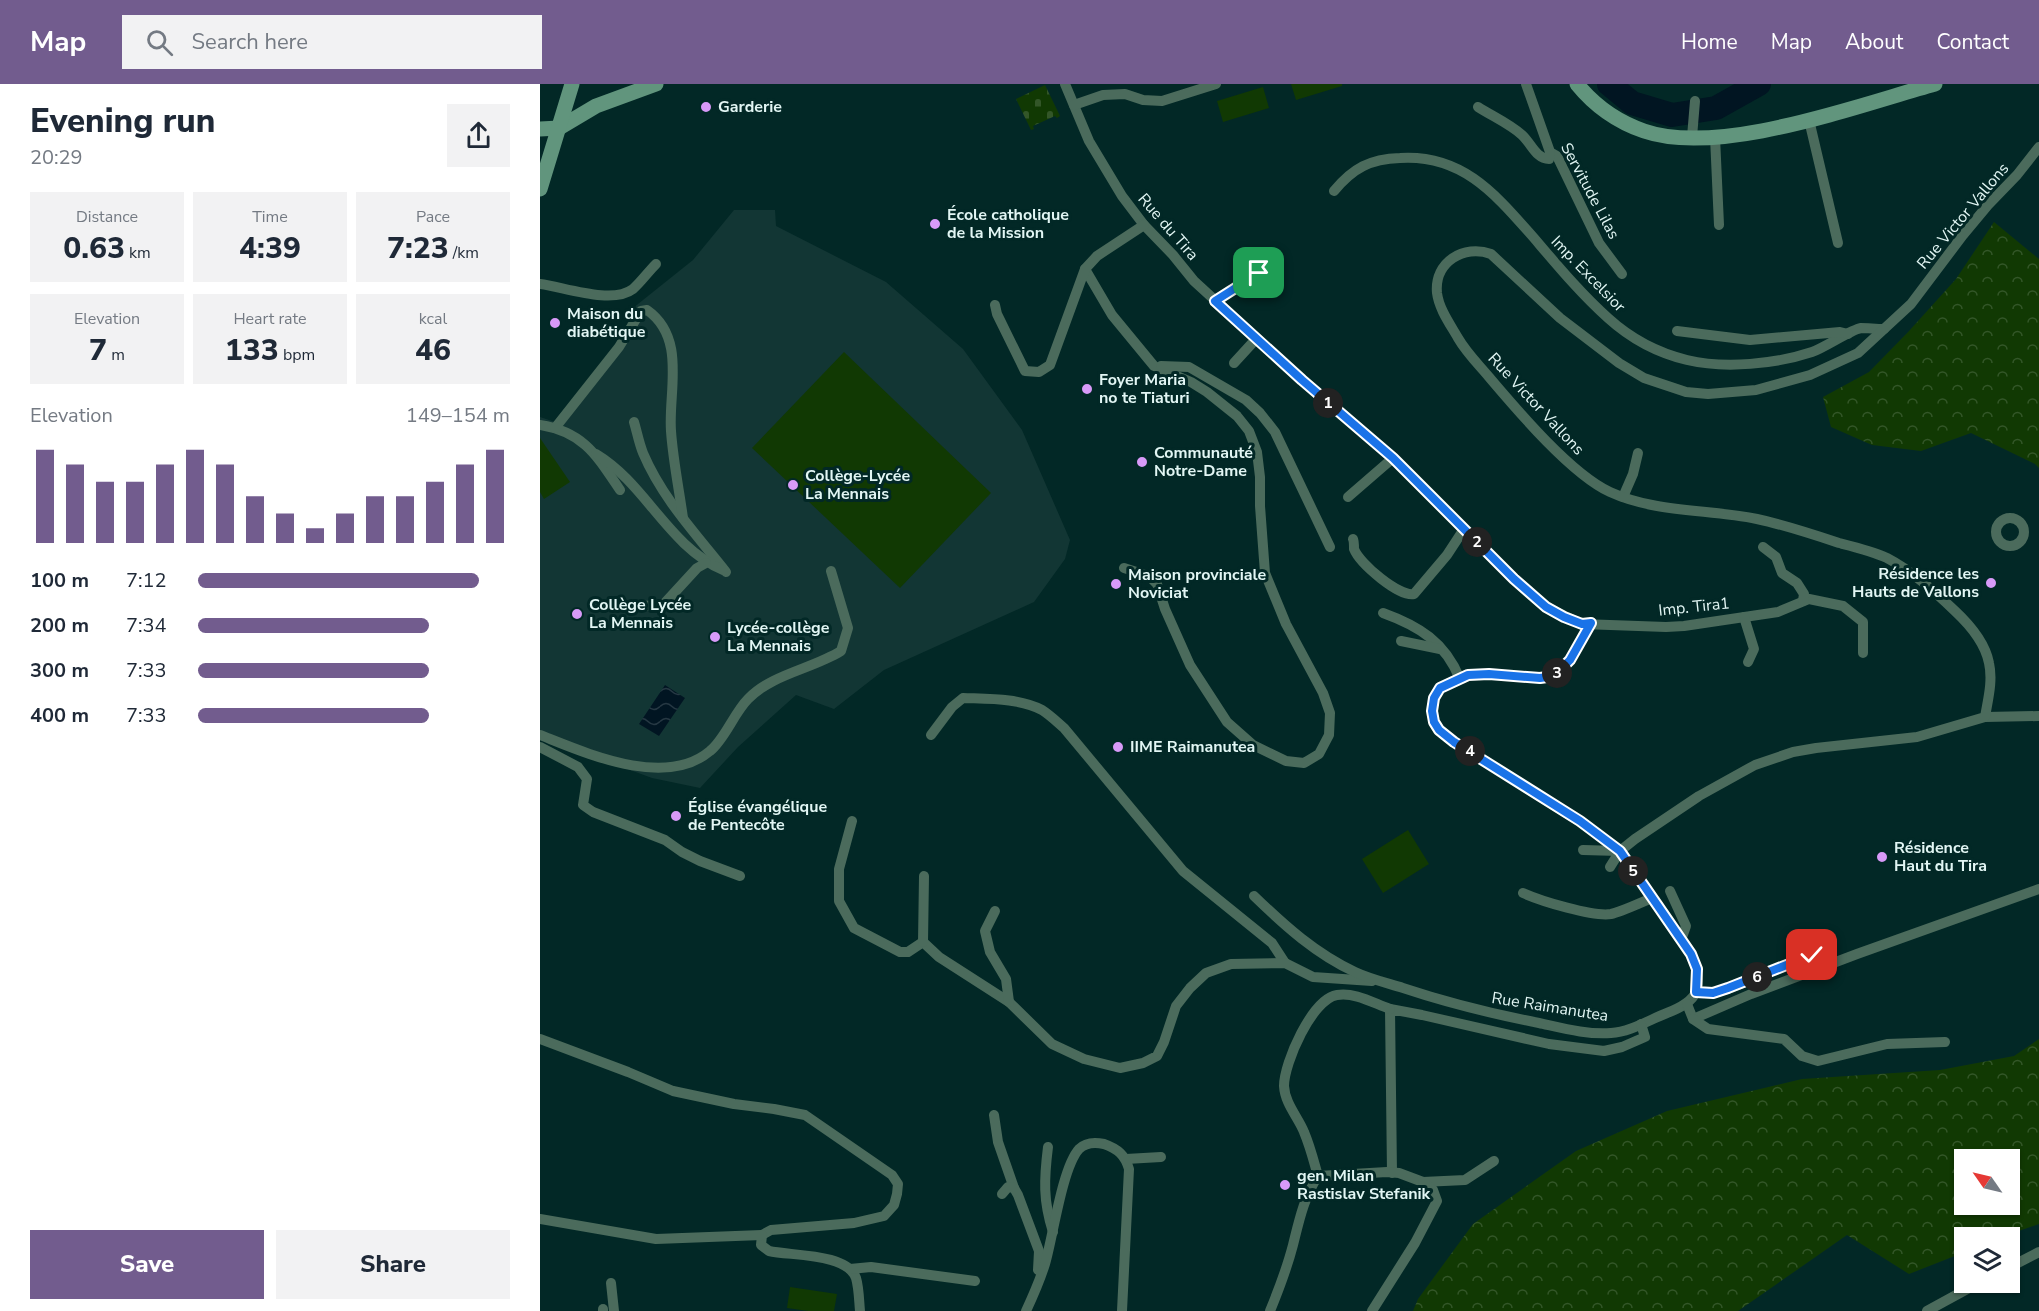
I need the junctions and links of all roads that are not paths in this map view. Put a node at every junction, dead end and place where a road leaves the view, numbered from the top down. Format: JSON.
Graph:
{"nodes":[{"id":1,"x":572,"y":84,"type":"edge"},
{"id":2,"x":656,"y":84,"type":"edge"},
{"id":3,"x":1065,"y":84,"type":"edge"},
{"id":4,"x":1216,"y":84,"type":"edge"},
{"id":5,"x":1526,"y":84,"type":"edge"},
{"id":6,"x":1577,"y":84,"type":"edge"},
{"id":7,"x":1935,"y":84,"type":"edge"},
{"id":8,"x":1695,"y":101,"type":"dead end"},
{"id":9,"x":1074,"y":105,"type":"junction"},
{"id":10,"x":1478,"y":107,"type":"dead end"},
{"id":11,"x":1809,"y":120,"type":"junction"},
{"id":12,"x":559,"y":128,"type":"junction"},
{"id":13,"x":540,"y":129,"type":"edge"},
{"id":14,"x":1692,"y":137,"type":"junction"},
{"id":15,"x":1715,"y":137,"type":"junction"},
{"id":16,"x":2039,"y":147,"type":"edge"},
{"id":17,"x":1550,"y":152,"type":"junction"},
{"id":18,"x":540,"y":189,"type":"edge"},
{"id":19,"x":1335,"y":191,"type":"dead end"},
{"id":20,"x":1144,"y":225,"type":"junction"},
{"id":21,"x":1719,"y":225,"type":"dead end"},
{"id":22,"x":1838,"y":243,"type":"dead end"},
{"id":23,"x":1261,"y":255,"type":"dead end"},
{"id":24,"x":656,"y":264,"type":"dead end"},
{"id":25,"x":1085,"y":269,"type":"junction"},
{"id":26,"x":1622,"y":274,"type":"dead end"},
{"id":27,"x":540,"y":284,"type":"edge"},
{"id":28,"x":1215,"y":301,"type":"junction"},
{"id":29,"x":995,"y":304,"type":"dead end"},
{"id":30,"x":1884,"y":330,"type":"junction"},
{"id":31,"x":1677,"y":331,"type":"dead end"},
{"id":32,"x":1848,"y":334,"type":"junction"},
{"id":33,"x":1256,"y":339,"type":"junction"},
{"id":34,"x":1234,"y":363,"type":"dead end"},
{"id":35,"x":1155,"y":366,"type":"junction"},
{"id":36,"x":634,"y":422,"type":"dead end"},
{"id":37,"x":540,"y":425,"type":"edge"},
{"id":38,"x":555,"y":428,"type":"junction"},
{"id":39,"x":1638,"y":453,"type":"dead end"},
{"id":40,"x":596,"y":454,"type":"junction"},
{"id":41,"x":1393,"y":458,"type":"junction"},
{"id":42,"x":620,"y":490,"type":"dead end"},
{"id":43,"x":1348,"y":497,"type":"dead end"},
{"id":44,"x":1623,"y":497,"type":"junction"},
{"id":45,"x":683,"y":518,"type":"junction"},
{"id":46,"x":1464,"y":529,"type":"junction"},
{"id":47,"x":1353,"y":539,"type":"dead end"},
{"id":48,"x":1330,"y":547,"type":"dead end"},
{"id":49,"x":1763,"y":547,"type":"dead end"},
{"id":50,"x":706,"y":563,"type":"junction"},
{"id":51,"x":1124,"y":568,"type":"dead end"},
{"id":52,"x":831,"y":571,"type":"dead end"},
{"id":53,"x":1800,"y":602,"type":"junction"},
{"id":54,"x":640,"y":606,"type":"dead end"},
{"id":55,"x":1383,"y":613,"type":"dead end"},
{"id":56,"x":1744,"y":617,"type":"junction"},
{"id":57,"x":1591,"y":623,"type":"junction"},
{"id":58,"x":1401,"y":640,"type":"dead end"},
{"id":59,"x":1440,"y":649,"type":"junction"},
{"id":60,"x":1863,"y":652,"type":"dead end"},
{"id":61,"x":1748,"y":662,"type":"dead end"},
{"id":62,"x":1460,"y":679,"type":"junction"},
{"id":63,"x":2039,"y":716,"type":"edge"},
{"id":64,"x":1985,"y":717,"type":"junction"},
{"id":65,"x":540,"y":735,"type":"edge"},
{"id":66,"x":931,"y":735,"type":"dead end"},
{"id":67,"x":540,"y":747,"type":"edge"},
{"id":68,"x":852,"y":821,"type":"dead end"},
{"id":69,"x":1583,"y":850,"type":"dead end"},
{"id":70,"x":1620,"y":851,"type":"junction"},
{"id":71,"x":1610,"y":867,"type":"dead end"},
{"id":72,"x":740,"y":876,"type":"dead end"},
{"id":73,"x":924,"y":876,"type":"dead end"},
{"id":74,"x":2039,"y":889,"type":"edge"},
{"id":75,"x":1670,"y":891,"type":"dead end"},
{"id":76,"x":1523,"y":893,"type":"dead end"},
{"id":77,"x":1254,"y":896,"type":"dead end"},
{"id":78,"x":1652,"y":898,"type":"junction"},
{"id":79,"x":995,"y":911,"type":"dead end"},
{"id":80,"x":1682,"y":940,"type":"junction"},
{"id":81,"x":923,"y":942,"type":"junction"},
{"id":82,"x":1812,"y":955,"type":"dead end"},
{"id":83,"x":1285,"y":963,"type":"junction"},
{"id":84,"x":1377,"y":980,"type":"junction"},
{"id":85,"x":1696,"y":992,"type":"junction"},
{"id":86,"x":1010,"y":1002,"type":"junction"},
{"id":87,"x":1687,"y":1004,"type":"junction"},
{"id":88,"x":1390,"y":1009,"type":"junction"},
{"id":89,"x":1694,"y":1019,"type":"junction"},
{"id":90,"x":1641,"y":1024,"type":"junction"},
{"id":91,"x":540,"y":1039,"type":"edge"},
{"id":92,"x":1946,"y":1042,"type":"dead end"},
{"id":93,"x":994,"y":1115,"type":"dead end"},
{"id":94,"x":1048,"y":1147,"type":"dead end"},
{"id":95,"x":1161,"y":1157,"type":"dead end"},
{"id":96,"x":1126,"y":1159,"type":"junction"},
{"id":97,"x":1494,"y":1161,"type":"dead end"},
{"id":98,"x":1392,"y":1173,"type":"junction"},
{"id":99,"x":1318,"y":1176,"type":"junction"},
{"id":100,"x":1423,"y":1182,"type":"junction"},
{"id":101,"x":1014,"y":1188,"type":"junction"},
{"id":102,"x":1002,"y":1194,"type":"dead end"},
{"id":103,"x":540,"y":1219,"type":"edge"},
{"id":104,"x":1053,"y":1232,"type":"junction"},
{"id":105,"x":762,"y":1234,"type":"junction"},
{"id":106,"x":2039,"y":1252,"type":"edge"},
{"id":107,"x":2020,"y":1262,"type":"edge"},
{"id":108,"x":850,"y":1269,"type":"junction"},
{"id":109,"x":975,"y":1281,"type":"dead end"},
{"id":110,"x":611,"y":1283,"type":"dead end"},
{"id":111,"x":1036,"y":1286,"type":"junction"},
{"id":112,"x":1960,"y":1293,"type":"edge"},
{"id":113,"x":606,"y":1310,"type":"edge"},
{"id":114,"x":860,"y":1311,"type":"edge"},
{"id":115,"x":1026,"y":1311,"type":"edge"},
{"id":116,"x":1122,"y":1311,"type":"edge"},
{"id":117,"x":1270,"y":1311,"type":"edge"},
{"id":118,"x":1372,"y":1311,"type":"edge"},
{"id":119,"x":1927,"y":1311,"type":"edge"}],
"edges":[{"from":1,"to":12,"type":"main road"},
{"from":2,"to":12,"type":"main road"},
{"from":3,"to":9,"type":"street","name":"Rue du Tira"},
{"from":4,"to":9,"type":"street"},
{"from":5,"to":17,"type":"street","name":"Servitude Lilas"},
{"from":6,"to":14,"type":"main road"},
{"from":7,"to":11,"type":"main road"},
{"from":8,"to":14,"type":"street"},
{"from":9,"to":20,"type":"street","name":"Rue du Tira"},
{"from":10,"to":17,"type":"street"},
{"from":11,"to":15,"type":"main road"},
{"from":11,"to":22,"type":"street"},
{"from":12,"to":13,"type":"main road"},
{"from":12,"to":18,"type":"main road"},
{"from":14,"to":15,"type":"main road"},
{"from":15,"to":21,"type":"street"},
{"from":16,"to":30,"type":"street","name":"Rue Victor Vallons"},
{"from":17,"to":26,"type":"street","name":"Servitude Lilas"},
{"from":19,"to":32,"type":"street","name":"Imp. Excelsior"},
{"from":20,"to":25,"type":"street"},
{"from":20,"to":28,"type":"street","name":"Rue du Tira"},
{"from":23,"to":28,"type":"street"},
{"from":24,"to":27,"type":"street"},
{"from":25,"to":29,"type":"street"},
{"from":25,"to":35,"type":"street"},
{"from":28,"to":33,"type":"street","name":"Rue du Tira"},
{"from":30,"to":32,"type":"street","name":"Imp. Excelsior"},
{"from":30,"to":44,"type":"street","name":"Rue Victor Vallons"},
{"from":31,"to":32,"type":"street"},
{"from":33,"to":34,"type":"street"},
{"from":33,"to":41,"type":"street","name":"Rue du Tira"},
{"from":35,"to":48,"type":"street"},
{"from":35,"to":51,"type":"street"},
{"from":36,"to":45,"type":"street"},
{"from":37,"to":38,"type":"street"},
{"from":38,"to":40,"type":"street"},
{"from":38,"to":45,"type":"street"},
{"from":39,"to":44,"type":"street"},
{"from":40,"to":42,"type":"street"},
{"from":40,"to":50,"type":"street"},
{"from":41,"to":43,"type":"street"},
{"from":41,"to":46,"type":"street","name":"Rue du Tira"},
{"from":44,"to":64,"type":"street","name":"Rue Victor Vallons"},
{"from":45,"to":50,"type":"street"},
{"from":46,"to":47,"type":"street"},
{"from":46,"to":57,"type":"street","name":"Rue du Tira"},
{"from":49,"to":53,"type":"street"},
{"from":50,"to":54,"type":"street"},
{"from":52,"to":65,"type":"street"},
{"from":53,"to":56,"type":"street","name":"Imp. Tira1"},
{"from":53,"to":60,"type":"street"},
{"from":55,"to":59,"type":"street"},
{"from":56,"to":57,"type":"street","name":"Imp. Tira1"},
{"from":56,"to":61,"type":"street"},
{"from":57,"to":62,"type":"street"},
{"from":58,"to":59,"type":"street"},
{"from":59,"to":62,"type":"street"},
{"from":62,"to":70,"type":"street"},
{"from":63,"to":64,"type":"street"},
{"from":64,"to":70,"type":"street"},
{"from":66,"to":83,"type":"street"},
{"from":67,"to":72,"type":"street"},
{"from":68,"to":81,"type":"street"},
{"from":69,"to":70,"type":"street"},
{"from":70,"to":71,"type":"street"},
{"from":70,"to":78,"type":"street"},
{"from":73,"to":81,"type":"street"},
{"from":74,"to":89,"type":"street"},
{"from":75,"to":80,"type":"street"},
{"from":76,"to":78,"type":"street"},
{"from":77,"to":84,"type":"street","name":"Rue Raimanutea"},
{"from":78,"to":80,"type":"street"},
{"from":79,"to":86,"type":"street"},
{"from":80,"to":85,"type":"street"},
{"from":81,"to":86,"type":"street"},
{"from":82,"to":85,"type":"street"},
{"from":83,"to":84,"type":"street"},
{"from":83,"to":86,"type":"street"},
{"from":84,"to":90,"type":"street","name":"Rue Raimanutea"},
{"from":85,"to":87,"type":"street","name":"Rue Raimanutea"},
{"from":87,"to":89,"type":"street"},
{"from":87,"to":90,"type":"street","name":"Rue Raimanutea"},
{"from":88,"to":90,"type":"street"},
{"from":88,"to":98,"type":"street"},
{"from":88,"to":99,"type":"street"},
{"from":89,"to":92,"type":"street"},
{"from":91,"to":105,"type":"street"},
{"from":93,"to":101,"type":"street"},
{"from":94,"to":104,"type":"street"},
{"from":95,"to":96,"type":"street"},
{"from":96,"to":104,"type":"street"},
{"from":96,"to":116,"type":"street"},
{"from":97,"to":100,"type":"street"},
{"from":98,"to":99,"type":"street"},
{"from":98,"to":100,"type":"street"},
{"from":99,"to":117,"type":"street"},
{"from":100,"to":118,"type":"street"},
{"from":101,"to":102,"type":"street"},
{"from":101,"to":111,"type":"street"},
{"from":103,"to":105,"type":"street"},
{"from":104,"to":111,"type":"street"},
{"from":105,"to":108,"type":"street"},
{"from":106,"to":107,"type":"street"},
{"from":108,"to":109,"type":"street"},
{"from":108,"to":114,"type":"street"},
{"from":110,"to":113,"type":"street"},
{"from":111,"to":115,"type":"street"},
{"from":112,"to":119,"type":"street"}]}
